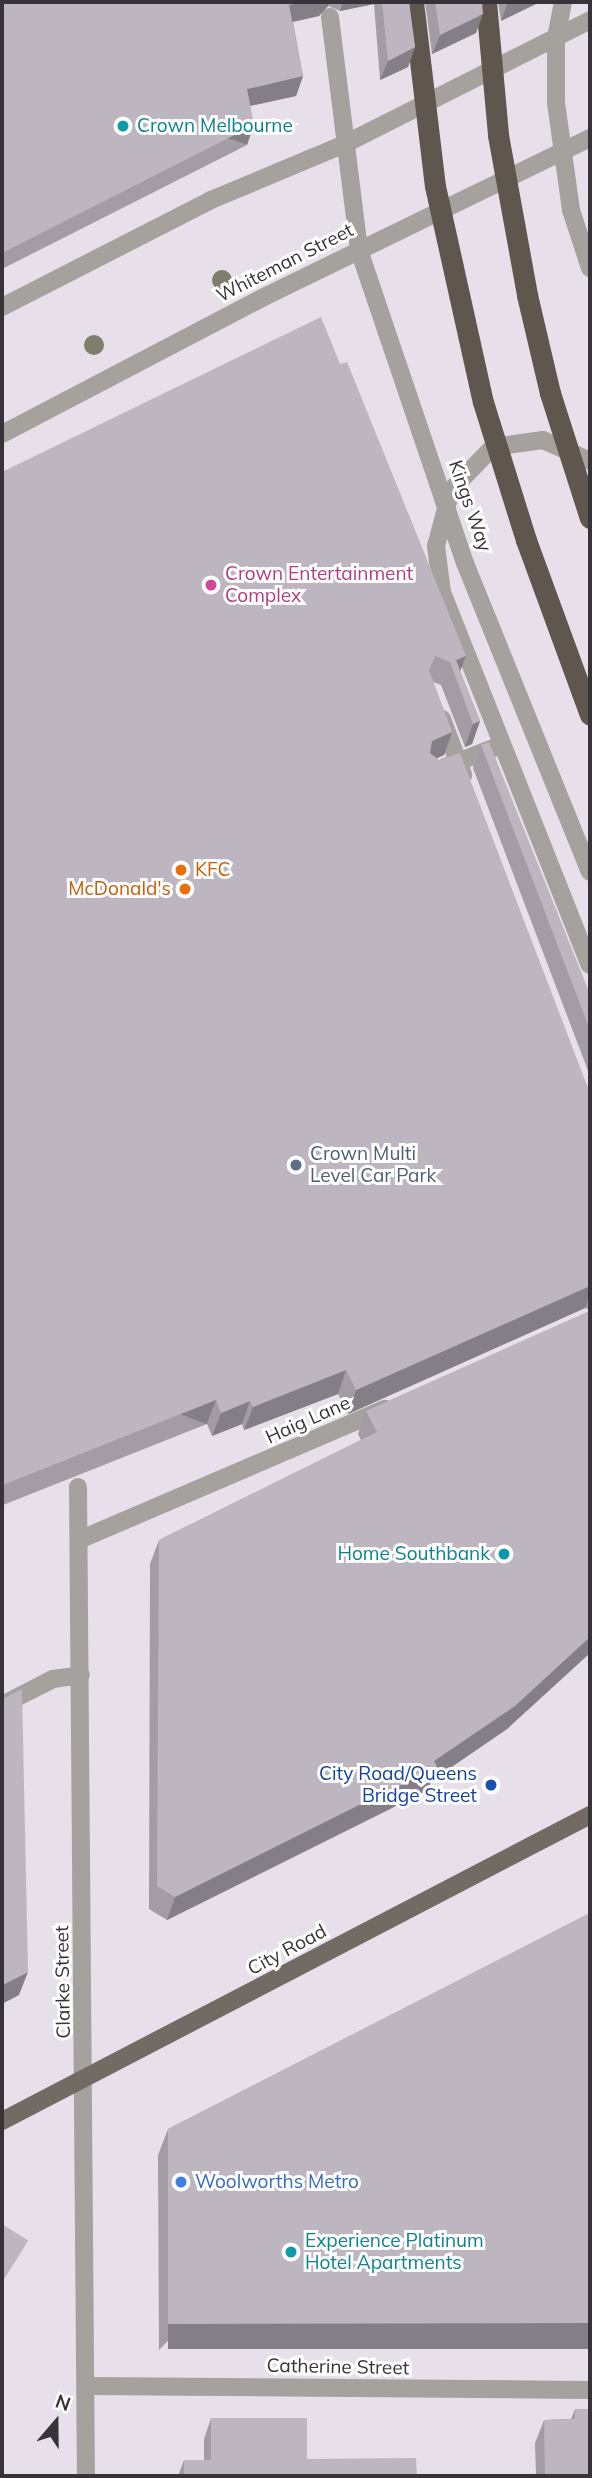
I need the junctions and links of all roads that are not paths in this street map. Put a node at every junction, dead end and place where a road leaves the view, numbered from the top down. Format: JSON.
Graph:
{"nodes":[{"id":1,"x":413,"y":2,"type":"edge"},
{"id":2,"x":486,"y":2,"type":"edge"},
{"id":3,"x":563,"y":2,"type":"edge"},
{"id":4,"x":330,"y":18,"type":"dead end"},
{"id":5,"x":590,"y":20,"type":"edge"},
{"id":6,"x":556,"y":38,"type":"junction"},
{"id":7,"x":590,"y":138,"type":"edge"},
{"id":8,"x":345,"y":144,"type":"junction"},
{"id":9,"x":561,"y":150,"type":"junction"},
{"id":10,"x":359,"y":250,"type":"junction"},
{"id":11,"x":590,"y":268,"type":"edge"},
{"id":12,"x":2,"y":307,"type":"edge"},
{"id":13,"x":2,"y":434,"type":"edge"},
{"id":14,"x":590,"y":461,"type":"edge"},
{"id":15,"x":590,"y":518,"type":"edge"},
{"id":16,"x":436,"y":703,"type":"edge"},
{"id":17,"x":590,"y":715,"type":"edge"},
{"id":18,"x":501,"y":745,"type":"junction"},
{"id":19,"x":432,"y":772,"type":"edge"},
{"id":20,"x":471,"y":794,"type":"edge"},
{"id":21,"x":590,"y":872,"type":"edge"},
{"id":22,"x":590,"y":965,"type":"edge"},
{"id":23,"x":402,"y":1402,"type":"edge"},
{"id":24,"x":78,"y":1487,"type":"dead end"},
{"id":25,"x":79,"y":1540,"type":"junction"},
{"id":26,"x":81,"y":1675,"type":"junction"},
{"id":27,"x":2,"y":1705,"type":"edge"},
{"id":28,"x":590,"y":1815,"type":"edge"},
{"id":29,"x":85,"y":2079,"type":"junction"},
{"id":30,"x":2,"y":2121,"type":"edge"},
{"id":31,"x":86,"y":2386,"type":"junction"},
{"id":32,"x":590,"y":2390,"type":"edge"},
{"id":33,"x":86,"y":2476,"type":"edge"}],
"edges":[{"from":1,"to":17,"type":"highway","bridge":true},
{"from":2,"to":15,"type":"highway","bridge":true},
{"from":3,"to":6,"type":"street"},
{"from":4,"to":8,"type":"street","name":"Kings Way"},
{"from":5,"to":6,"type":"street"},
{"from":6,"to":8,"type":"street"},
{"from":6,"to":9,"type":"street"},
{"from":7,"to":9,"type":"street","name":"Whiteman Street"},
{"from":8,"to":10,"type":"street","name":"Kings Way"},
{"from":8,"to":12,"type":"street"},
{"from":9,"to":10,"type":"street","name":"Whiteman Street"},
{"from":9,"to":11,"type":"street"},
{"from":10,"to":13,"type":"street","name":"Whiteman Street"},
{"from":10,"to":21,"type":"street","name":"Kings Way"},
{"from":14,"to":18,"type":"street","bridge":true},
{"from":16,"to":20,"type":"street","bridge":true},
{"from":18,"to":19,"type":"street"},
{"from":18,"to":22,"type":"street","bridge":true},
{"from":23,"to":25,"type":"street","name":"Haig Lane"},
{"from":24,"to":25,"type":"street","name":"Clarke Street"},
{"from":25,"to":26,"type":"street","name":"Clarke Street"},
{"from":26,"to":27,"type":"street"},
{"from":26,"to":29,"type":"street","name":"Clarke Street"},
{"from":28,"to":29,"type":"main road","name":"City Road"},
{"from":29,"to":30,"type":"main road","name":"City Road"},
{"from":29,"to":31,"type":"street","name":"Clarke Street"},
{"from":31,"to":32,"type":"street","name":"Catherine Street"},
{"from":31,"to":33,"type":"street","name":"Clarke Street"}]}
